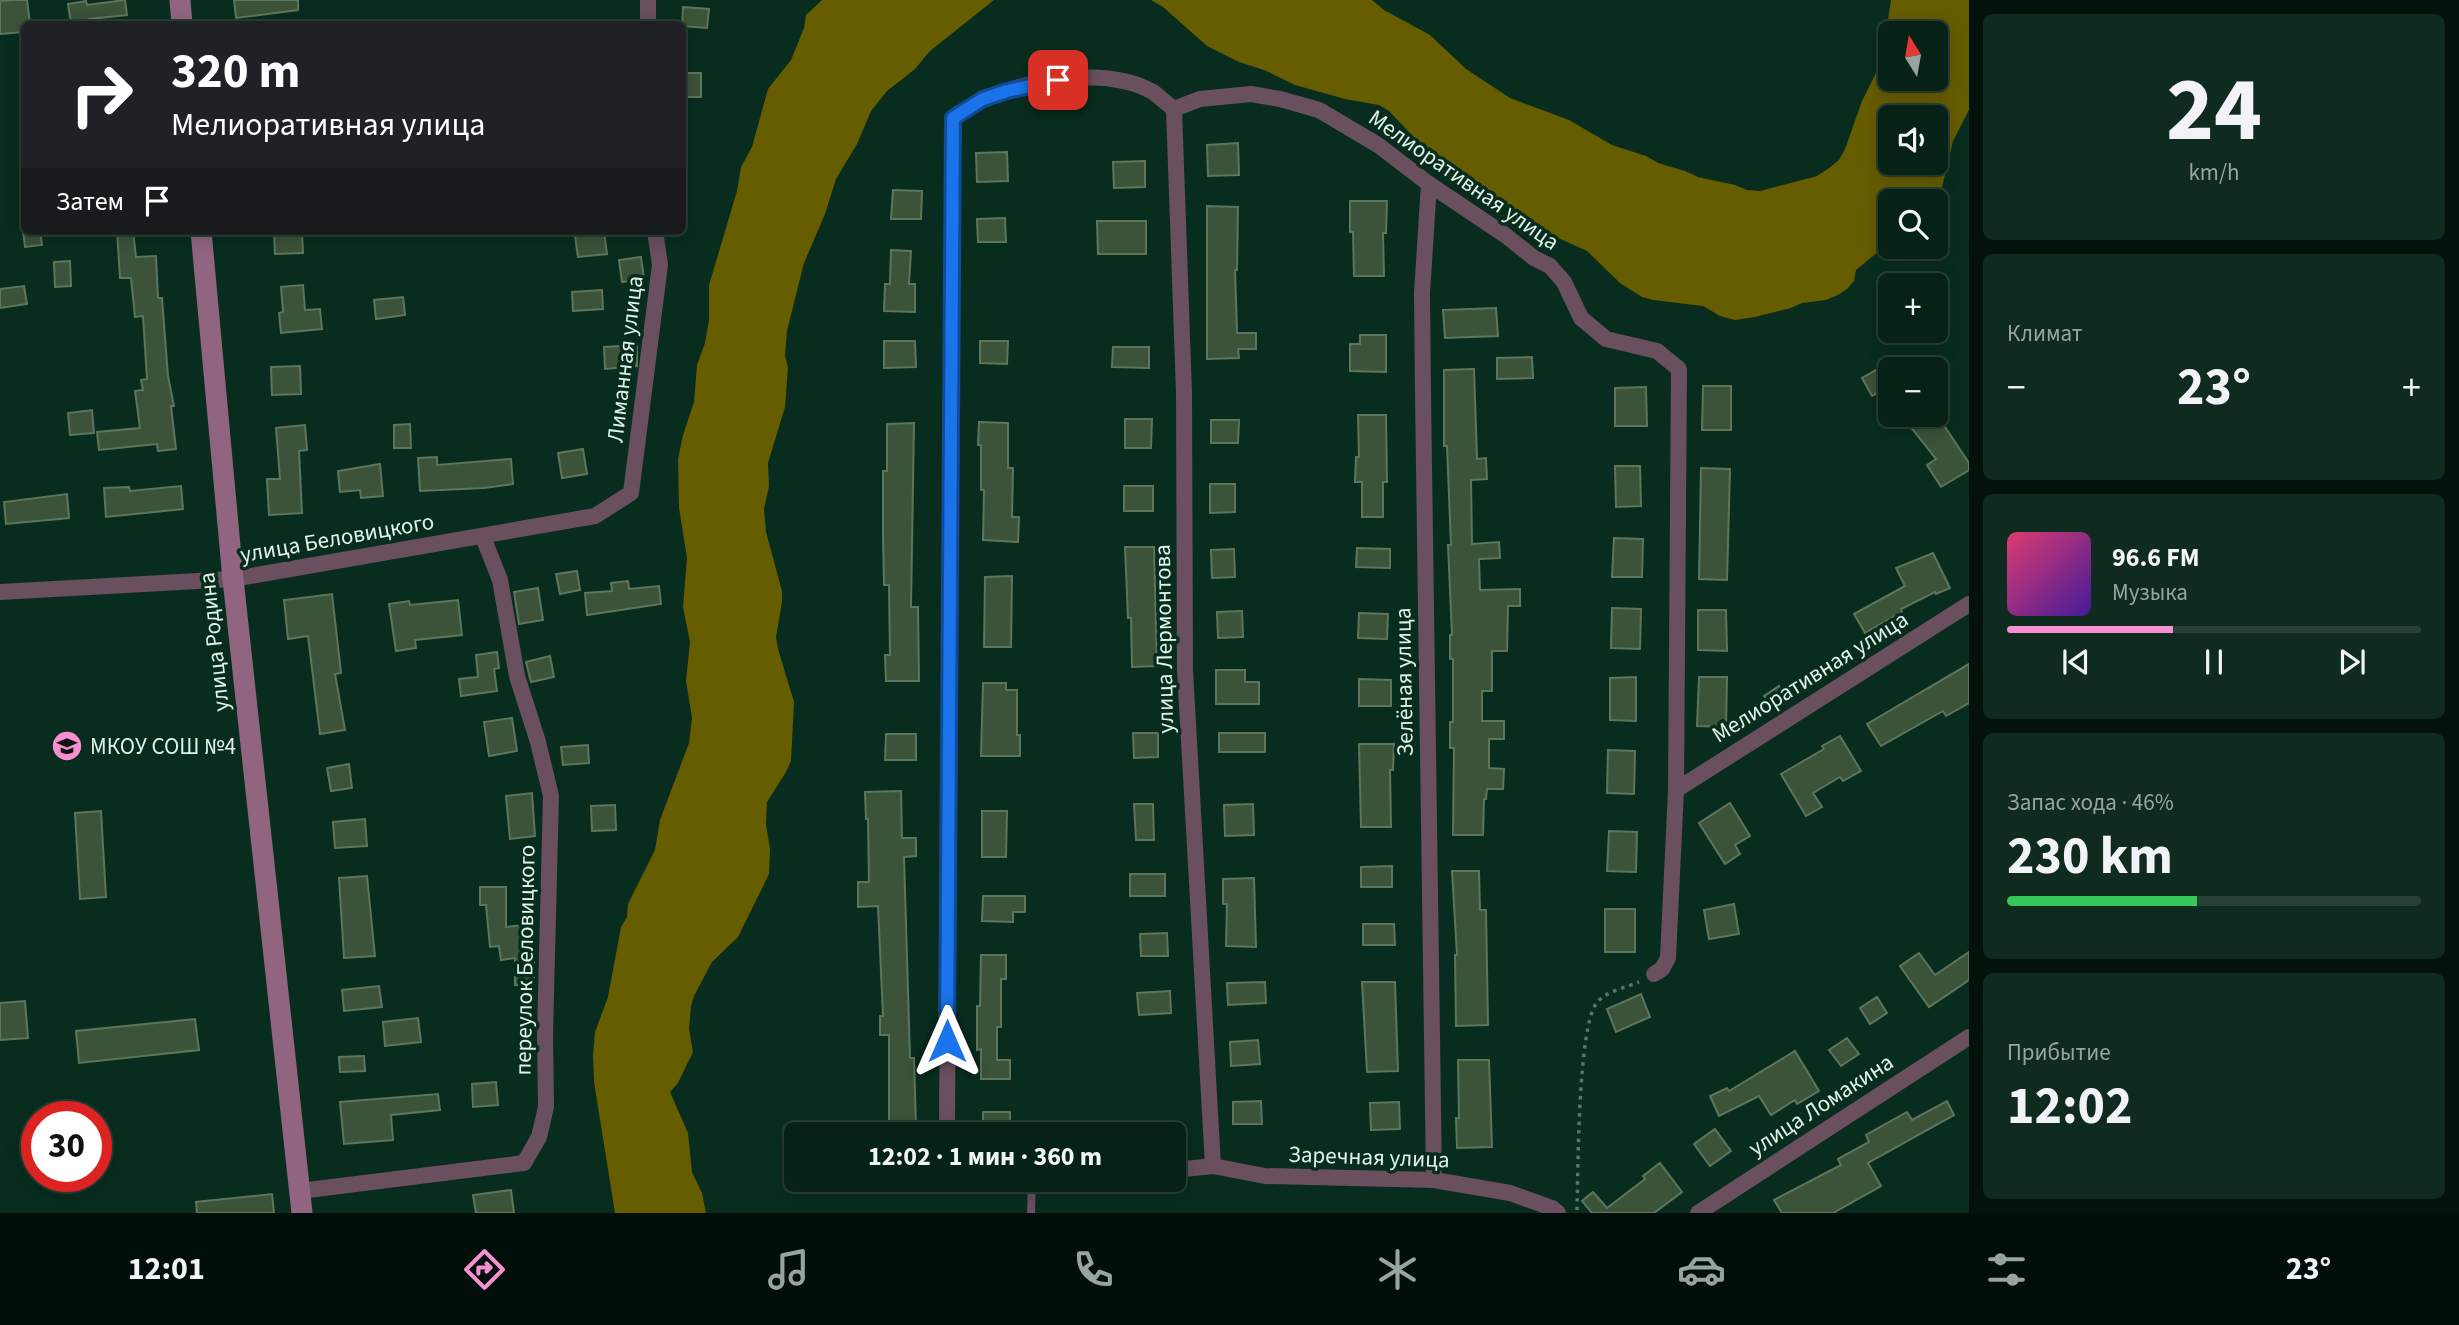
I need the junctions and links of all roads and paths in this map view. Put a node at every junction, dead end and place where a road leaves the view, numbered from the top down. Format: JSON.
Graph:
{"nodes":[{"id":1,"x":180,"y":0,"type":"edge"},
{"id":2,"x":648,"y":0,"type":"edge"},
{"id":3,"x":182,"y":21,"type":"edge"},
{"id":4,"x":648,"y":21,"type":"edge"},
{"id":5,"x":1174,"y":109,"type":"junction"},
{"id":6,"x":1430,"y":184,"type":"junction"},
{"id":7,"x":201,"y":235,"type":"edge"},
{"id":8,"x":656,"y":235,"type":"edge"},
{"id":9,"x":631,"y":493,"type":"joint"},
{"id":10,"x":483,"y":537,"type":"junction"},
{"id":11,"x":233,"y":579,"type":"junction"},
{"id":12,"x":0,"y":592,"type":"edge"},
{"id":13,"x":1969,"y":604,"type":"edge"},
{"id":14,"x":1676,"y":790,"type":"junction"},
{"id":15,"x":1654,"y":974,"type":"joint"},
{"id":16,"x":1969,"y":1037,"type":"edge"},
{"id":17,"x":948,"y":1122,"type":"edge"},
{"id":18,"x":1213,"y":1166,"type":"junction"},
{"id":19,"x":1186,"y":1169,"type":"edge"},
{"id":20,"x":1434,"y":1180,"type":"junction"},
{"id":21,"x":300,"y":1191,"type":"junction"},
{"id":22,"x":1032,"y":1192,"type":"edge"},
{"id":23,"x":1716,"y":1207,"type":"edge"},
{"id":24,"x":1577,"y":1210,"type":"dead end"},
{"id":25,"x":302,"y":1213,"type":"edge"},
{"id":26,"x":1031,"y":1213,"type":"edge"},
{"id":27,"x":1558,"y":1213,"type":"edge"},
{"id":28,"x":1698,"y":1213,"type":"edge"}],
"edges":[{"from":1,"to":3,"type":"street"},
{"from":2,"to":4,"type":"street"},
{"from":5,"to":6,"type":"street","name":"Мелиоративная улица"},
{"from":5,"to":17,"type":"street"},
{"from":5,"to":18,"type":"street","name":"улица Лермонтова"},
{"from":6,"to":14,"type":"street","name":"Мелиоративная улица"},
{"from":6,"to":20,"type":"street","name":"Зелёная улица"},
{"from":7,"to":11,"type":"street","name":"улица Родина"},
{"from":8,"to":9,"type":"street","name":"Лиманная улица"},
{"from":9,"to":10,"type":"street","name":"улица Беловицкого"},
{"from":10,"to":11,"type":"street","name":"улица Беловицкого"},
{"from":10,"to":21,"type":"street","name":"переулок Беловицкого"},
{"from":11,"to":12,"type":"street","name":"улица Беловицкого"},
{"from":11,"to":21,"type":"street","name":"улица Родина"},
{"from":13,"to":14,"type":"street","name":"Мелиоративная улица"},
{"from":14,"to":15,"type":"street","name":"Мелиоративная улица"},
{"from":15,"to":24,"type":"path"},
{"from":16,"to":23,"type":"street","name":"улица Ломакина"},
{"from":18,"to":19,"type":"street","name":"Заречная улица"},
{"from":18,"to":20,"type":"street","name":"Заречная улица"},
{"from":20,"to":27,"type":"street","name":"Заречная улица"},
{"from":21,"to":25,"type":"street","name":"улица Родина"},
{"from":22,"to":26,"type":"lane"},
{"from":23,"to":28,"type":"street","name":"улица Ломакина"}]}
